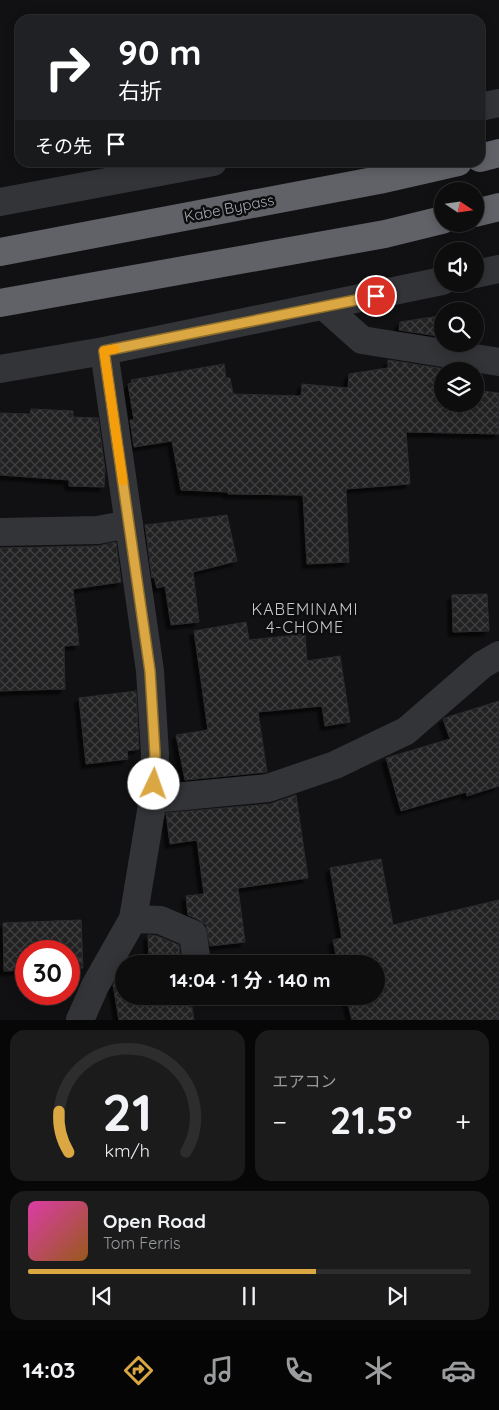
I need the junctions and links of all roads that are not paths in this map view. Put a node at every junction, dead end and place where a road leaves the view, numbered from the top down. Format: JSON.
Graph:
{"nodes":[{"id":1,"x":499,"y":103,"type":"edge"},
{"id":2,"x":485,"y":106,"type":"edge"},
{"id":3,"x":499,"y":153,"type":"edge"},
{"id":4,"x":485,"y":157,"type":"edge"},
{"id":5,"x":186,"y":167,"type":"edge"},
{"id":6,"x":436,"y":167,"type":"edge"},
{"id":7,"x":0,"y":202,"type":"edge"},
{"id":8,"x":499,"y":207,"type":"edge"},
{"id":9,"x":484,"y":211,"type":"edge"},
{"id":10,"x":434,"y":222,"type":"edge"},
{"id":11,"x":0,"y":252,"type":"edge"},
{"id":12,"x":499,"y":269,"type":"edge"},
{"id":13,"x":484,"y":272,"type":"edge"},
{"id":14,"x":434,"y":283,"type":"edge"},
{"id":15,"x":0,"y":303,"type":"edge"},
{"id":16,"x":325,"y":307,"type":"junction"},
{"id":17,"x":104,"y":351,"type":"junction"},
{"id":18,"x":499,"y":362,"type":"edge"},
{"id":19,"x":0,"y":369,"type":"edge"},
{"id":20,"x":129,"y":524,"type":"junction"},
{"id":21,"x":0,"y":532,"type":"edge"},
{"id":22,"x":499,"y":655,"type":"edge"},
{"id":23,"x":153,"y":799,"type":"junction"},
{"id":24,"x":133,"y":919,"type":"junction"},
{"id":25,"x":196,"y":955,"type":"edge"},
{"id":26,"x":80,"y":1020,"type":"edge"}],
"edges":[{"from":1,"to":2,"type":"street"},
{"from":3,"to":4,"type":"highway"},
{"from":5,"to":7,"type":"street"},
{"from":6,"to":11,"type":"highway","name":"Kabe Bypass"},
{"from":8,"to":9,"type":"highway"},
{"from":10,"to":15,"type":"highway"},
{"from":12,"to":13,"type":"street"},
{"from":14,"to":16,"type":"street"},
{"from":16,"to":17,"type":"street"},
{"from":16,"to":18,"type":"street"},
{"from":17,"to":19,"type":"street"},
{"from":17,"to":20,"type":"street"},
{"from":20,"to":21,"type":"street"},
{"from":20,"to":23,"type":"street"},
{"from":22,"to":23,"type":"street"},
{"from":23,"to":24,"type":"street"},
{"from":24,"to":25,"type":"street"},
{"from":24,"to":26,"type":"street"}]}
